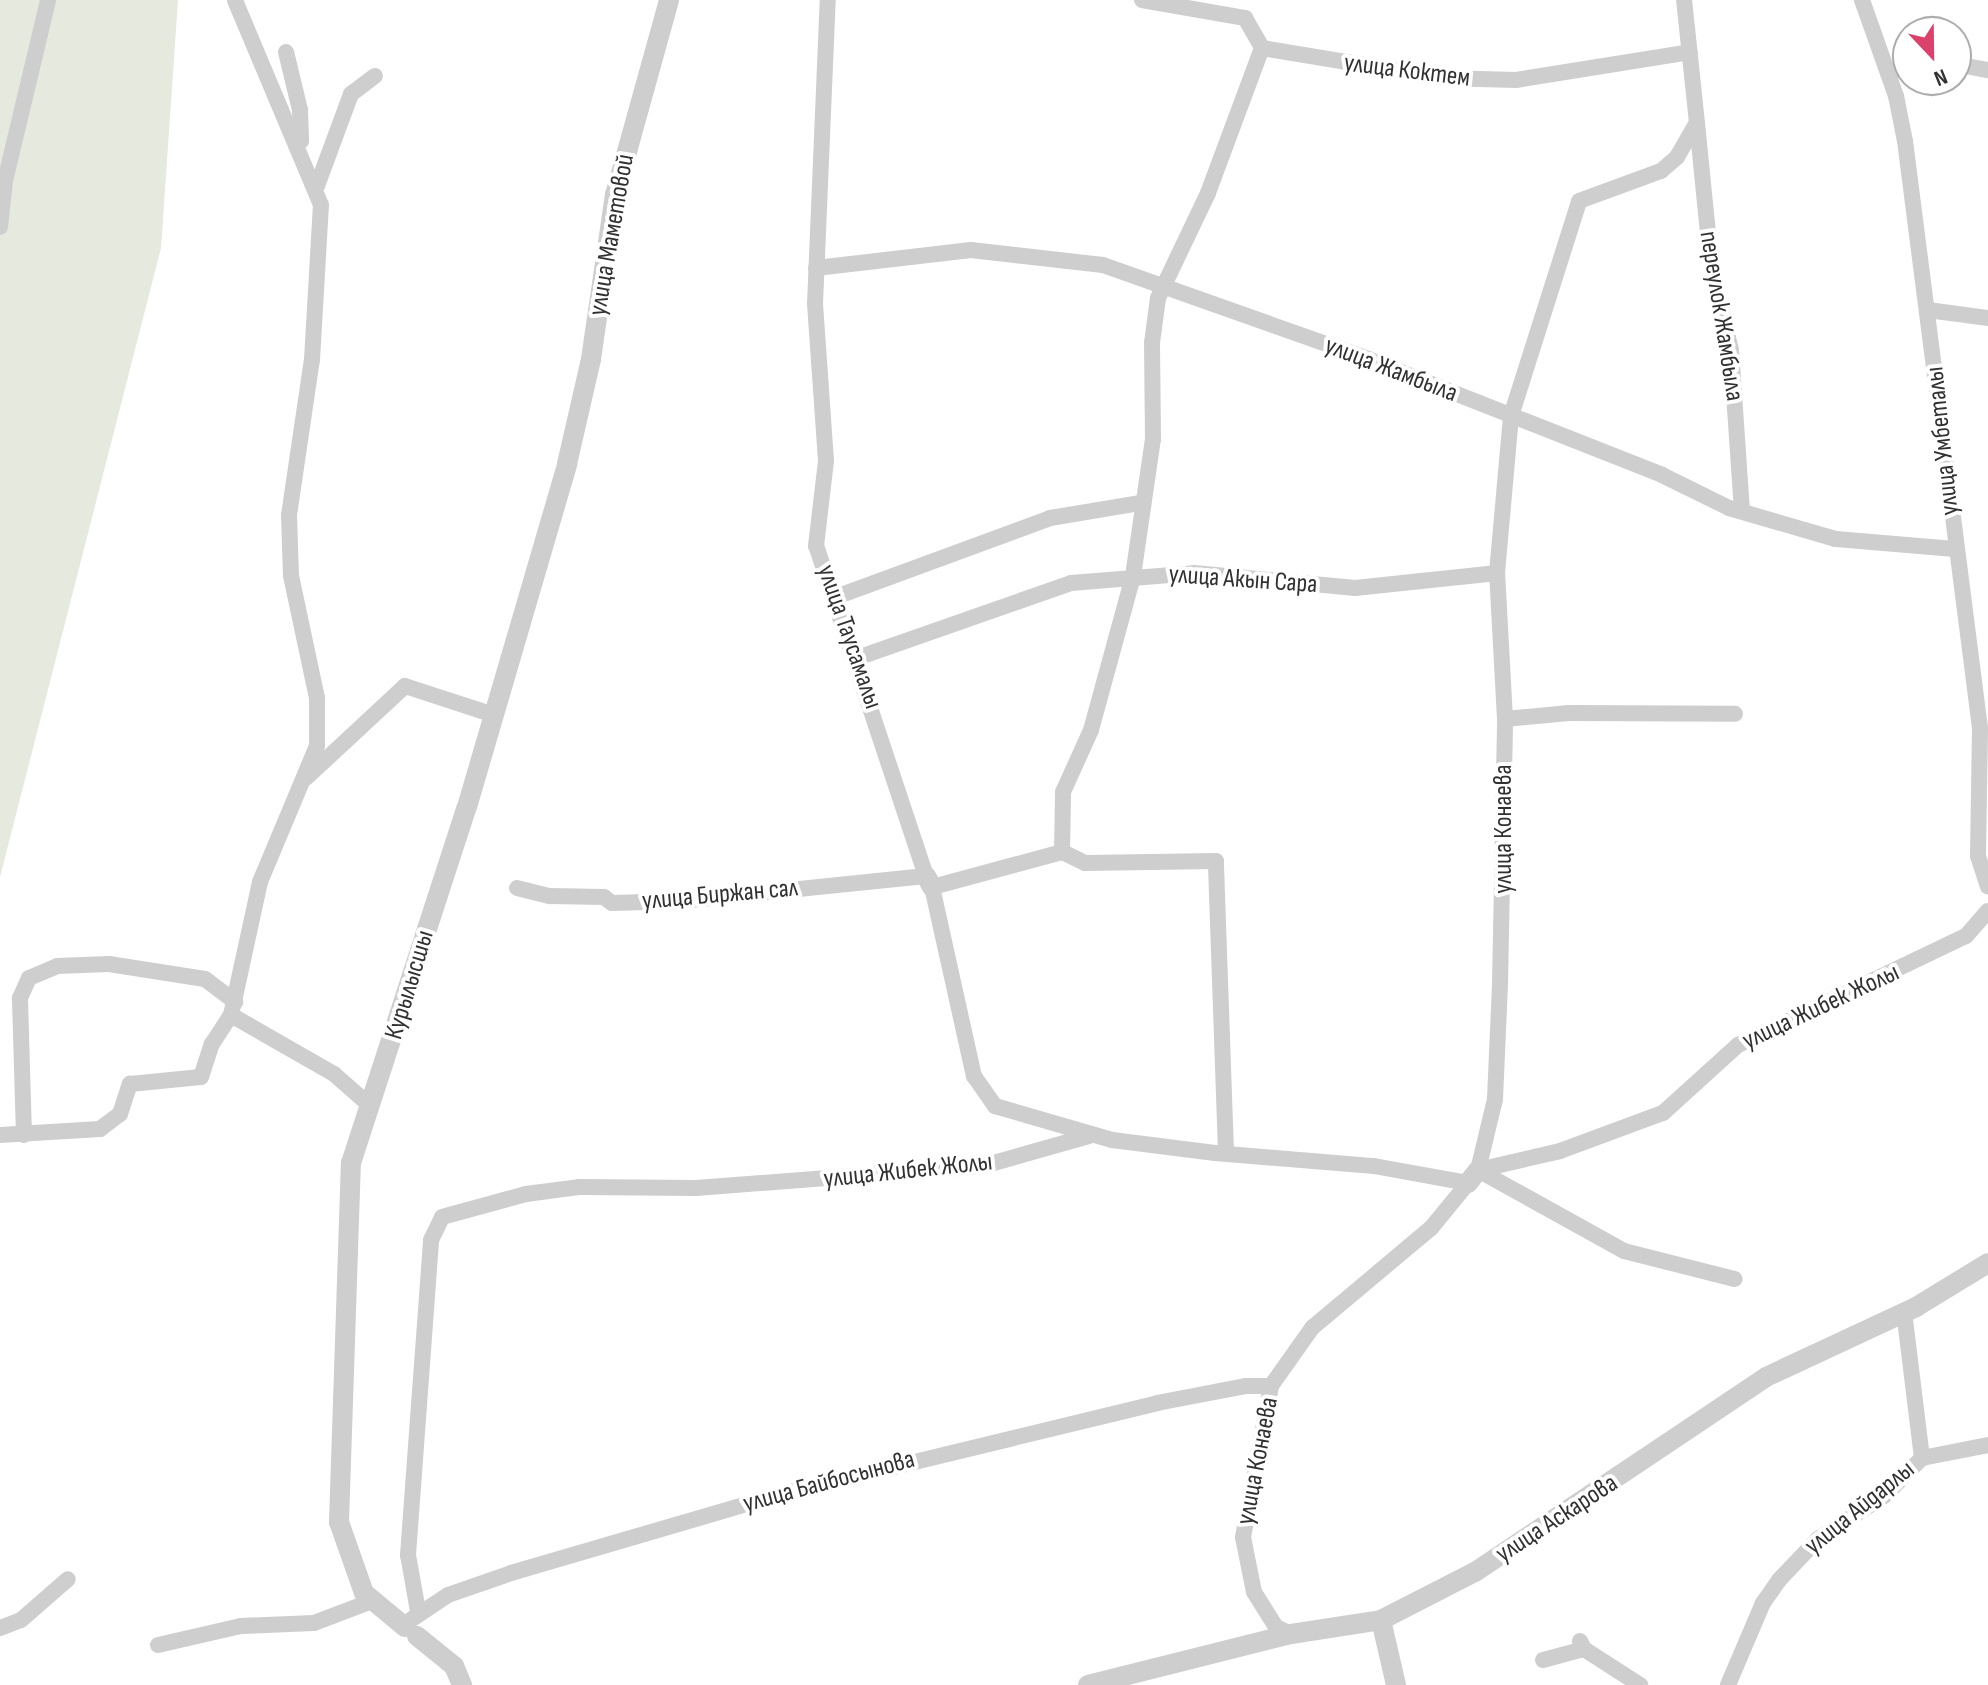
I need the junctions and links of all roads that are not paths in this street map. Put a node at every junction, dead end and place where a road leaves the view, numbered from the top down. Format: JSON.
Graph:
{"nodes":[{"id":1,"x":48,"y":0,"type":"edge"},
{"id":2,"x":235,"y":0,"type":"edge"},
{"id":3,"x":669,"y":0,"type":"edge"},
{"id":4,"x":828,"y":0,"type":"edge"},
{"id":5,"x":1142,"y":0,"type":"edge"},
{"id":6,"x":1684,"y":0,"type":"edge"},
{"id":7,"x":1862,"y":0,"type":"edge"},
{"id":8,"x":1262,"y":48,"type":"junction"},
{"id":9,"x":286,"y":52,"type":"dead end"},
{"id":10,"x":1690,"y":52,"type":"junction"},
{"id":11,"x":1892,"y":71,"type":"edge"},
{"id":12,"x":1888,"y":72,"type":"junction"},
{"id":13,"x":375,"y":76,"type":"dead end"},
{"id":14,"x":1697,"y":123,"type":"junction"},
{"id":15,"x":300,"y":147,"type":"junction"},
{"id":16,"x":317,"y":186,"type":"junction"},
{"id":17,"x":0,"y":227,"type":"edge"},
{"id":18,"x":816,"y":268,"type":"junction"},
{"id":19,"x":1164,"y":283,"type":"junction"},
{"id":20,"x":1928,"y":310,"type":"junction"},
{"id":21,"x":1988,"y":318,"type":"edge"},
{"id":22,"x":1511,"y":416,"type":"junction"},
{"id":23,"x":576,"y":425,"type":"joint"},
{"id":24,"x":1141,"y":503,"type":"junction"},
{"id":25,"x":1742,"y":510,"type":"junction"},
{"id":26,"x":1955,"y":549,"type":"junction"},
{"id":27,"x":1497,"y":573,"type":"junction"},
{"id":28,"x":1133,"y":576,"type":"junction"},
{"id":29,"x":833,"y":598,"type":"junction"},
{"id":30,"x":857,"y":658,"type":"junction"},
{"id":31,"x":1735,"y":714,"type":"dead end"},
{"id":32,"x":494,"y":715,"type":"junction"},
{"id":33,"x":1505,"y":719,"type":"junction"},
{"id":34,"x":305,"y":779,"type":"junction"},
{"id":35,"x":1062,"y":852,"type":"junction"},
{"id":36,"x":929,"y":882,"type":"junction"},
{"id":37,"x":1988,"y":886,"type":"edge"},
{"id":38,"x":517,"y":888,"type":"dead end"},
{"id":39,"x":1988,"y":911,"type":"edge"},
{"id":40,"x":233,"y":1008,"type":"junction"},
{"id":41,"x":367,"y":1103,"type":"junction"},
{"id":42,"x":0,"y":1135,"type":"edge"},
{"id":43,"x":24,"y":1135,"type":"junction"},
{"id":44,"x":1093,"y":1135,"type":"junction"},
{"id":45,"x":1226,"y":1152,"type":"junction"},
{"id":46,"x":1473,"y":1176,"type":"junction"},
{"id":47,"x":1988,"y":1263,"type":"edge"},
{"id":48,"x":1735,"y":1279,"type":"dead end"},
{"id":49,"x":1904,"y":1312,"type":"junction"},
{"id":50,"x":1271,"y":1386,"type":"junction"},
{"id":51,"x":1988,"y":1445,"type":"edge"},
{"id":52,"x":1922,"y":1458,"type":"junction"},
{"id":53,"x":68,"y":1579,"type":"dead end"},
{"id":54,"x":372,"y":1601,"type":"junction"},
{"id":55,"x":418,"y":1611,"type":"junction"},
{"id":56,"x":1381,"y":1620,"type":"junction"},
{"id":57,"x":0,"y":1628,"type":"edge"},
{"id":58,"x":411,"y":1632,"type":"junction"},
{"id":59,"x":1291,"y":1634,"type":"junction"},
{"id":60,"x":158,"y":1645,"type":"dead end"},
{"id":61,"x":1543,"y":1660,"type":"dead end"},
{"id":62,"x":462,"y":1685,"type":"edge"},
{"id":63,"x":1088,"y":1685,"type":"edge"},
{"id":64,"x":1396,"y":1685,"type":"edge"},
{"id":65,"x":1640,"y":1685,"type":"edge"},
{"id":66,"x":1728,"y":1685,"type":"edge"}],
"edges":[{"from":1,"to":17,"type":"street"},
{"from":2,"to":15,"type":"street"},
{"from":3,"to":23,"type":"street","name":"улица Маметовой"},
{"from":4,"to":18,"type":"street","name":"улица Таусамалы"},
{"from":5,"to":8,"type":"street"},
{"from":6,"to":10,"type":"street"},
{"from":7,"to":12,"type":"street","name":"улица Умбеталы"},
{"from":8,"to":10,"type":"street","name":"улица Коктем"},
{"from":8,"to":19,"type":"street"},
{"from":9,"to":15,"type":"street"},
{"from":10,"to":14,"type":"street"},
{"from":11,"to":12,"type":"street"},
{"from":12,"to":20,"type":"street","name":"улица Умбеталы"},
{"from":13,"to":16,"type":"street"},
{"from":14,"to":22,"type":"street","name":"улица Конаева"},
{"from":14,"to":25,"type":"street","name":"переулок Жамбыла"},
{"from":15,"to":16,"type":"street"},
{"from":16,"to":34,"type":"street"},
{"from":18,"to":19,"type":"street","name":"улица Жамбыла"},
{"from":18,"to":29,"type":"street","name":"улица Таусамалы"},
{"from":19,"to":22,"type":"street","name":"улица Жамбыла"},
{"from":19,"to":24,"type":"street"},
{"from":20,"to":21,"type":"street"},
{"from":20,"to":26,"type":"street","name":"улица Умбеталы"},
{"from":22,"to":25,"type":"street","name":"улица Жамбыла"},
{"from":22,"to":27,"type":"street","name":"улица Конаева"},
{"from":23,"to":32,"type":"street","name":"Курылысшы"},
{"from":24,"to":28,"type":"street"},
{"from":24,"to":29,"type":"street"},
{"from":25,"to":26,"type":"street","name":"улица Жамбыла"},
{"from":26,"to":37,"type":"street","name":"улица Умбеталы"},
{"from":27,"to":28,"type":"street","name":"улица Акын Сара"},
{"from":27,"to":33,"type":"street","name":"улица Конаева"},
{"from":28,"to":30,"type":"street","name":"улица Акын Сара"},
{"from":28,"to":35,"type":"street"},
{"from":29,"to":30,"type":"street","name":"улица Таусамалы"},
{"from":30,"to":36,"type":"street","name":"улица Таусамалы"},
{"from":31,"to":33,"type":"street"},
{"from":32,"to":34,"type":"street"},
{"from":32,"to":41,"type":"street","name":"Курылысшы"},
{"from":33,"to":46,"type":"street","name":"улица Конаева"},
{"from":34,"to":40,"type":"street"},
{"from":35,"to":36,"type":"street","name":"улица Биржан сал"},
{"from":35,"to":45,"type":"street"},
{"from":36,"to":38,"type":"street","name":"улица Биржан сал"},
{"from":36,"to":44,"type":"street","name":"улица Таусамалы"},
{"from":39,"to":46,"type":"street","name":"улица Жибек Жолы"},
{"from":40,"to":41,"type":"street"},
{"from":40,"to":43,"type":"street"},
{"from":40,"to":43,"type":"street"},
{"from":41,"to":54,"type":"street","name":"Курылысшы"},
{"from":42,"to":43,"type":"street"},
{"from":44,"to":45,"type":"street","name":"улица Жибек Жолы"},
{"from":44,"to":55,"type":"street","name":"улица Жибек Жолы"},
{"from":45,"to":46,"type":"street","name":"улица Жибек Жолы"},
{"from":46,"to":48,"type":"street"},
{"from":46,"to":50,"type":"street","name":"улица Конаева"},
{"from":47,"to":49,"type":"street","name":"улица Аскарова"},
{"from":49,"to":52,"type":"street","name":"улица Айдарлы"},
{"from":49,"to":56,"type":"street","name":"улица Аскарова"},
{"from":50,"to":55,"type":"street","name":"улица Байбосынова"},
{"from":50,"to":59,"type":"street","name":"улица Конаева"},
{"from":51,"to":52,"type":"street"},
{"from":52,"to":66,"type":"street","name":"улица Айдарлы"},
{"from":53,"to":57,"type":"street"},
{"from":54,"to":58,"type":"street"},
{"from":54,"to":60,"type":"street"},
{"from":55,"to":58,"type":"street","name":"улица Байбосынова"},
{"from":56,"to":59,"type":"street","name":"улица Аскарова"},
{"from":56,"to":64,"type":"street"},
{"from":58,"to":62,"type":"street"},
{"from":59,"to":63,"type":"street","name":"улица Аскарова"},
{"from":61,"to":65,"type":"street"}]}
